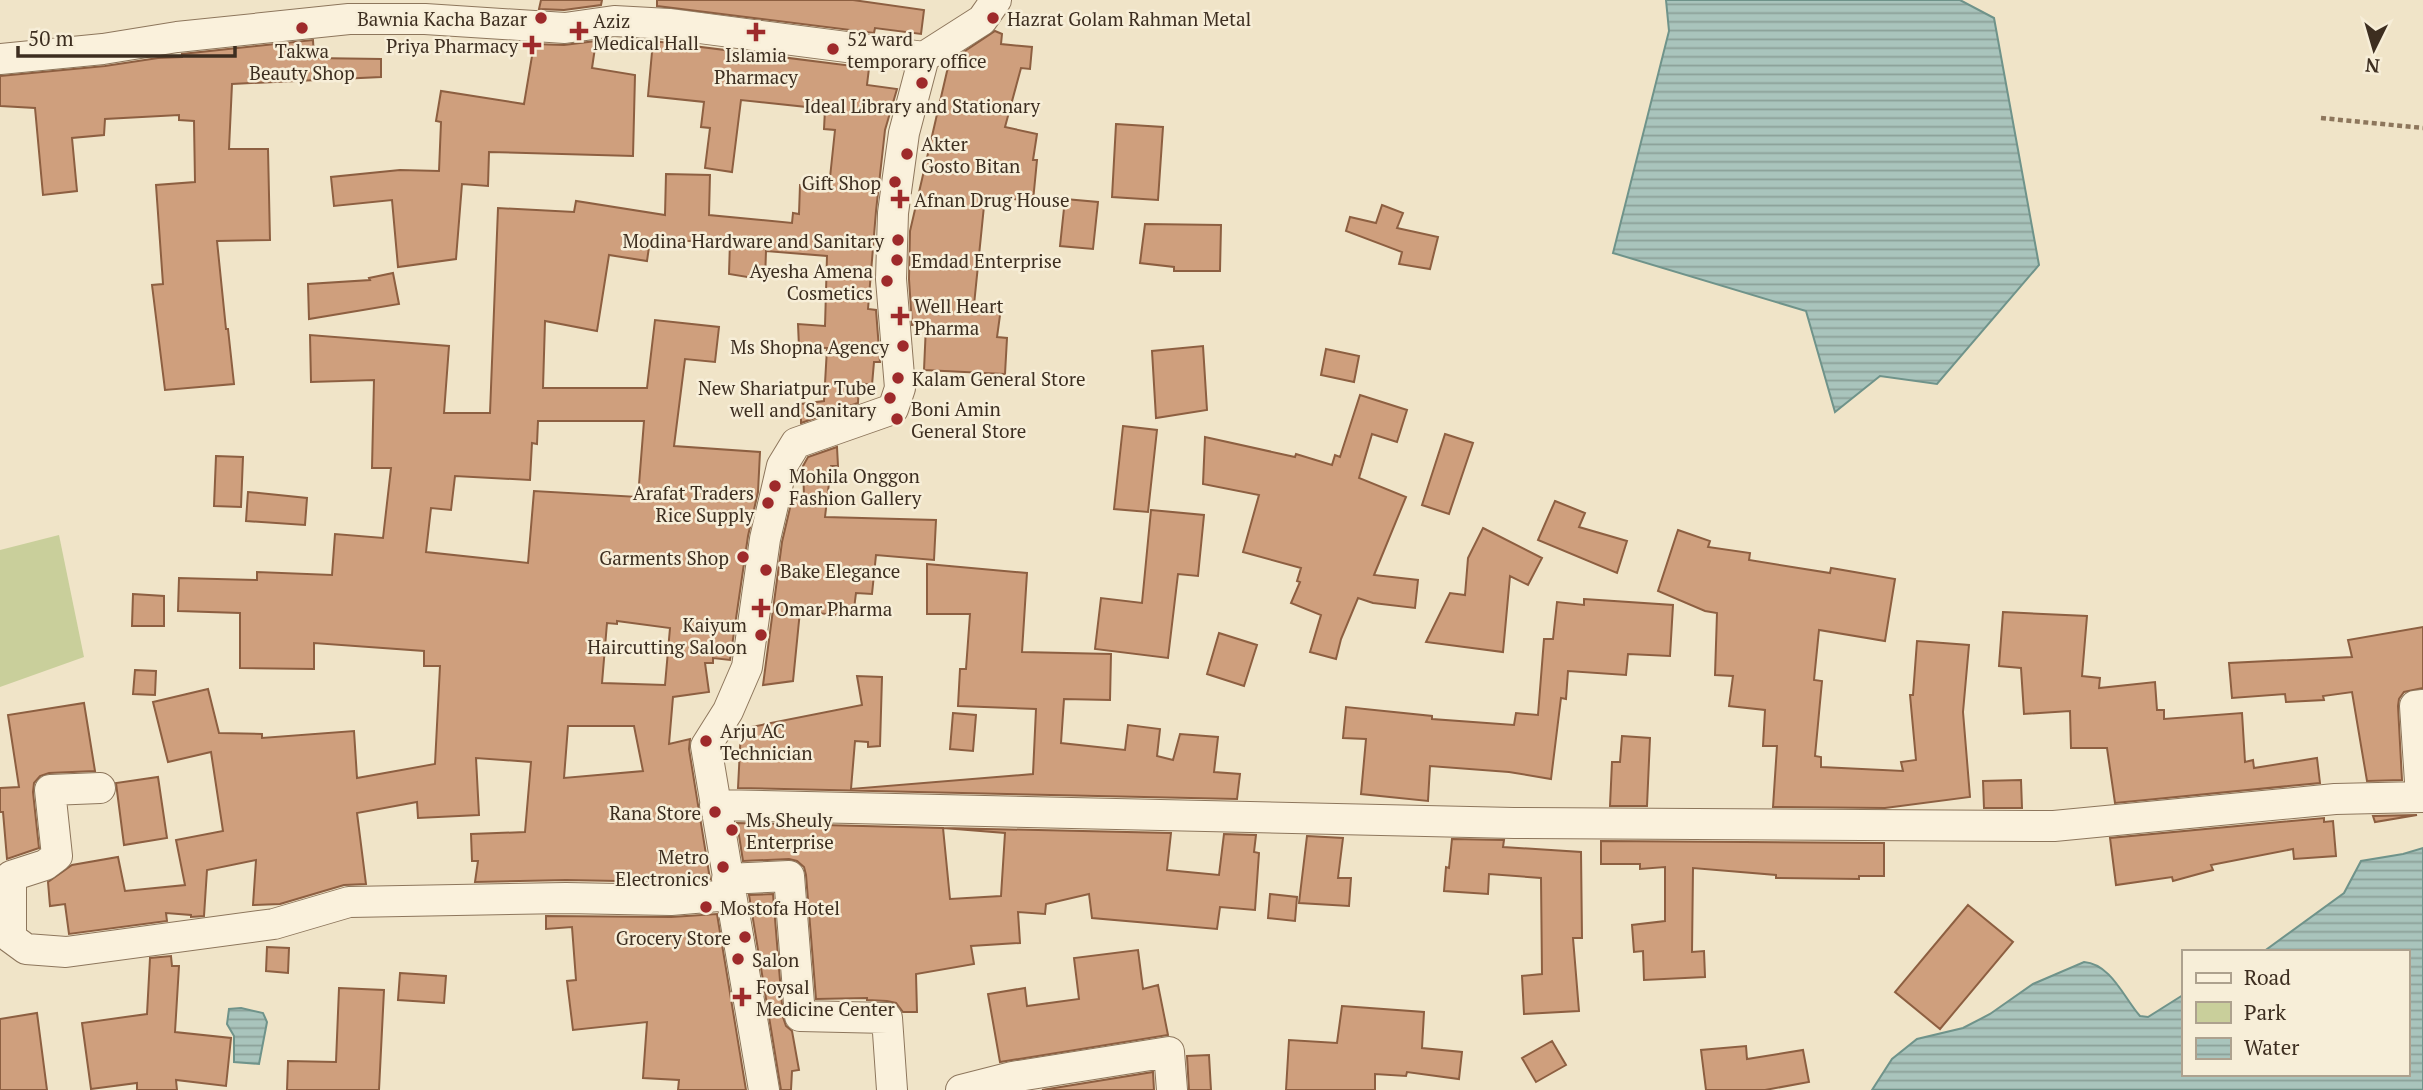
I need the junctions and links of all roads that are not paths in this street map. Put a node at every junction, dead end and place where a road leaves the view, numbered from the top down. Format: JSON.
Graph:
{"nodes":[{"id":1,"x":996,"y":0,"type":"edge"},
{"id":2,"x":924,"y":57,"type":"junction"},
{"id":3,"x":0,"y":59,"type":"edge"},
{"id":4,"x":2423,"y":705,"type":"edge"},
{"id":5,"x":100,"y":788,"type":"dead end"},
{"id":6,"x":715,"y":805,"type":"junction"},
{"id":7,"x":729,"y":887,"type":"junction"},
{"id":8,"x":764,"y":1090,"type":"edge"},
{"id":9,"x":892,"y":1090,"type":"edge"},
{"id":10,"x":961,"y":1090,"type":"edge"},
{"id":11,"x":1172,"y":1090,"type":"edge"}],
"edges":[{"from":1,"to":2,"type":"street"},
{"from":2,"to":3,"type":"street"},
{"from":2,"to":6,"type":"street"},
{"from":4,"to":6,"type":"street"},
{"from":5,"to":7,"type":"street"},
{"from":6,"to":7,"type":"street"},
{"from":7,"to":8,"type":"street"},
{"from":7,"to":9,"type":"street"},
{"from":10,"to":11,"type":"street"}]}
